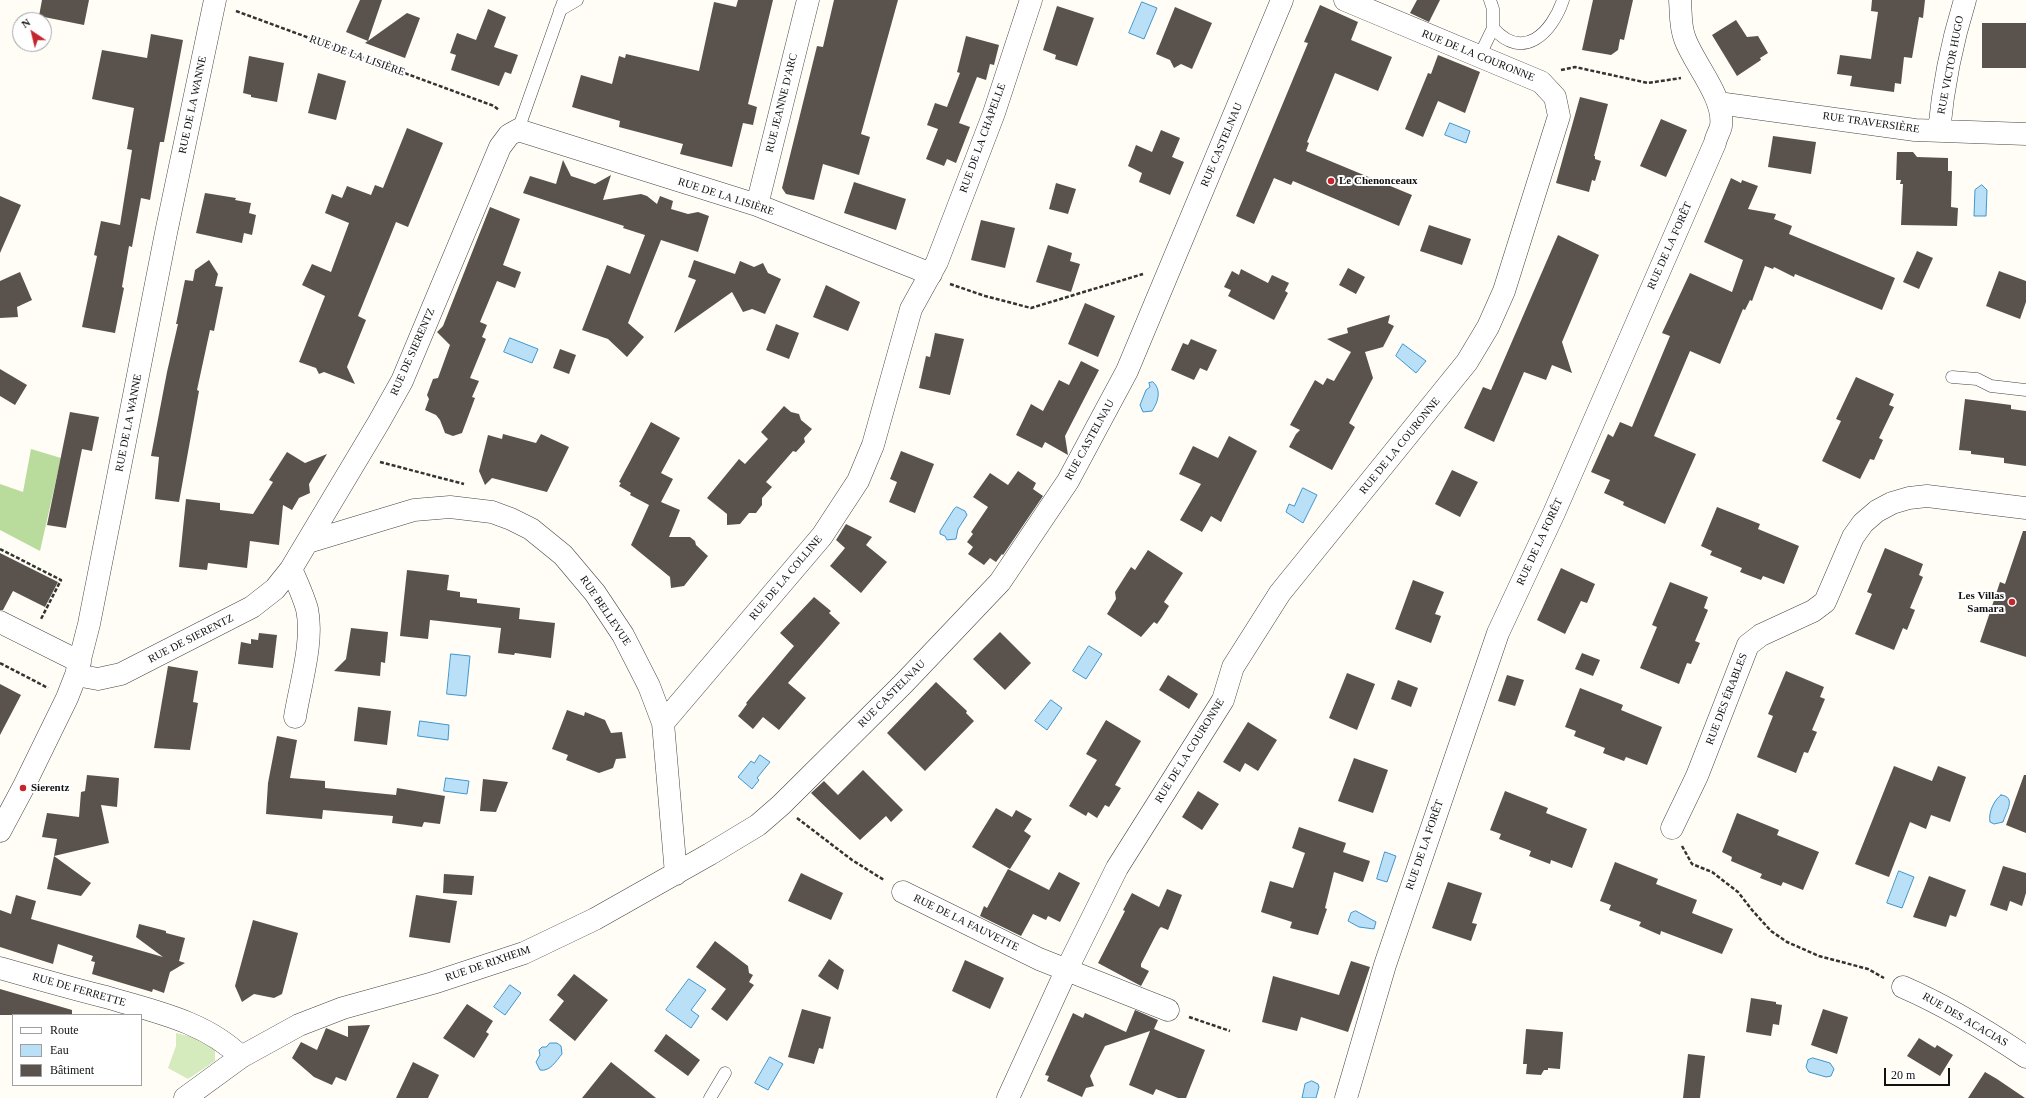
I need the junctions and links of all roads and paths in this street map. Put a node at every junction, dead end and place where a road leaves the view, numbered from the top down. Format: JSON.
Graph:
{"nodes":[{"id":1,"x":577,"y":0,"type":"edge"},
{"id":2,"x":808,"y":0,"type":"edge"},
{"id":3,"x":1031,"y":0,"type":"edge"},
{"id":4,"x":1282,"y":0,"type":"edge"},
{"id":5,"x":1345,"y":0,"type":"edge"},
{"id":6,"x":1490,"y":0,"type":"edge"},
{"id":7,"x":1563,"y":0,"type":"edge"},
{"id":8,"x":1680,"y":0,"type":"edge"},
{"id":9,"x":1966,"y":0,"type":"edge"},
{"id":10,"x":215,"y":2,"type":"edge"},
{"id":11,"x":562,"y":5,"type":"edge"},
{"id":12,"x":1493,"y":28,"type":"junction"},
{"id":13,"x":1479,"y":57,"type":"junction"},
{"id":14,"x":1556,"y":71,"type":"dead end"},
{"id":15,"x":1685,"y":77,"type":"dead end"},
{"id":16,"x":1718,"y":103,"type":"junction"},
{"id":17,"x":499,"y":110,"type":"dead end"},
{"id":18,"x":518,"y":130,"type":"junction"},
{"id":19,"x":1939,"y":131,"type":"junction"},
{"id":20,"x":2026,"y":134,"type":"edge"},
{"id":21,"x":757,"y":205,"type":"junction"},
{"id":22,"x":931,"y":274,"type":"junction"},
{"id":23,"x":1167,"y":276,"type":"junction"},
{"id":24,"x":950,"y":284,"type":"dead end"},
{"id":25,"x":1952,"y":376,"type":"dead end"},
{"id":26,"x":2026,"y":390,"type":"edge"},
{"id":27,"x":376,"y":461,"type":"dead end"},
{"id":28,"x":464,"y":484,"type":"dead end"},
{"id":29,"x":2026,"y":508,"type":"edge"},
{"id":30,"x":308,"y":542,"type":"junction"},
{"id":31,"x":0,"y":549,"type":"edge"},
{"id":32,"x":291,"y":568,"type":"junction"},
{"id":33,"x":41,"y":620,"type":"dead end"},
{"id":34,"x":0,"y":622,"type":"edge"},
{"id":35,"x":0,"y":663,"type":"edge"},
{"id":36,"x":78,"y":668,"type":"junction"},
{"id":37,"x":49,"y":688,"type":"dead end"},
{"id":38,"x":295,"y":717,"type":"dead end"},
{"id":39,"x":663,"y":723,"type":"junction"},
{"id":40,"x":781,"y":805,"type":"junction"},
{"id":41,"x":1672,"y":828,"type":"joint"},
{"id":42,"x":0,"y":831,"type":"edge"},
{"id":43,"x":676,"y":874,"type":"junction"},
{"id":44,"x":903,"y":892,"type":"joint"},
{"id":45,"x":0,"y":968,"type":"edge"},
{"id":46,"x":1066,"y":971,"type":"junction"},
{"id":47,"x":1903,"y":987,"type":"joint"},
{"id":48,"x":1168,"y":1010,"type":"joint"},
{"id":49,"x":1230,"y":1030,"type":"dead end"},
{"id":50,"x":241,"y":1057,"type":"junction"},
{"id":51,"x":2026,"y":1057,"type":"edge"},
{"id":52,"x":725,"y":1073,"type":"dead end"},
{"id":53,"x":714,"y":1096,"type":"edge"},
{"id":54,"x":185,"y":1098,"type":"edge"},
{"id":55,"x":1008,"y":1098,"type":"edge"},
{"id":56,"x":1346,"y":1098,"type":"edge"}],
"edges":[{"from":1,"to":11,"type":"lane"},
{"from":2,"to":21,"type":"street","name":"RUE JEANNE D'ARC"},
{"from":3,"to":22,"type":"street","name":"RUE DE LA CHAPELLE"},
{"from":4,"to":23,"type":"street","name":"RUE CASTELNAU"},
{"from":5,"to":13,"type":"street","name":"RUE DE LA COURONNE"},
{"from":6,"to":12,"type":"lane"},
{"from":7,"to":12,"type":"lane"},
{"from":8,"to":16,"type":"street","name":"RUE DE LA FORÊT"},
{"from":9,"to":19,"type":"street","name":"RUE VICTOR HUGO"},
{"from":10,"to":17,"type":"path","name":"RUE DE LA LISIÈRE"},
{"from":10,"to":36,"type":"street","name":"RUE DE LA WANNE"},
{"from":11,"to":18,"type":"lane"},
{"from":12,"to":13,"type":"lane"},
{"from":13,"to":46,"type":"street","name":"RUE DE LA COURONNE"},
{"from":14,"to":15,"type":"path"},
{"from":16,"to":19,"type":"street","name":"RUE TRAVERSIÈRE"},
{"from":16,"to":56,"type":"street","name":"RUE DE LA FORÊT"},
{"from":18,"to":21,"type":"street","name":"RUE DE LA LISIÈRE"},
{"from":18,"to":30,"type":"street","name":"RUE DE SIERENTZ"},
{"from":19,"to":20,"type":"street","name":"RUE TRAVERSIÈRE"},
{"from":21,"to":22,"type":"street","name":"RUE DE LA LISIÈRE"},
{"from":22,"to":39,"type":"street","name":"RUE DE LA COLLINE"},
{"from":23,"to":24,"type":"path"},
{"from":23,"to":40,"type":"street","name":"RUE CASTELNAU"},
{"from":25,"to":26,"type":"lane"},
{"from":27,"to":28,"type":"path"},
{"from":29,"to":41,"type":"street","name":"RUE DES ÉRABLES"},
{"from":30,"to":32,"type":"street","name":"RUE DE SIERENTZ"},
{"from":30,"to":39,"type":"street","name":"RUE BELLEVUE"},
{"from":31,"to":33,"type":"path"},
{"from":32,"to":36,"type":"street","name":"RUE DE SIERENTZ"},
{"from":32,"to":38,"type":"street"},
{"from":34,"to":36,"type":"street","name":"RUE DE SIERENTZ"},
{"from":35,"to":37,"type":"path"},
{"from":36,"to":42,"type":"street","name":"RUE DE LA WANNE"},
{"from":39,"to":43,"type":"street"},
{"from":40,"to":43,"type":"street","name":"RUE DE RIXHEIM"},
{"from":40,"to":44,"type":"path","name":"RUE DE LA FAUVETTE"},
{"from":41,"to":47,"type":"path"},
{"from":43,"to":50,"type":"street","name":"RUE DE RIXHEIM"},
{"from":44,"to":46,"type":"street","name":"RUE DE LA FAUVETTE"},
{"from":45,"to":50,"type":"street","name":"RUE DE FERRETTE"},
{"from":46,"to":48,"type":"street","name":"RUE DE LA FAUVETTE"},
{"from":46,"to":55,"type":"street","name":"RUE DE LA COURONNE"},
{"from":47,"to":51,"type":"street","name":"RUE DES ACACIAS"},
{"from":48,"to":49,"type":"path"},
{"from":50,"to":54,"type":"street","name":"RUE DE RIXHEIM"},
{"from":52,"to":53,"type":"lane"}]}
